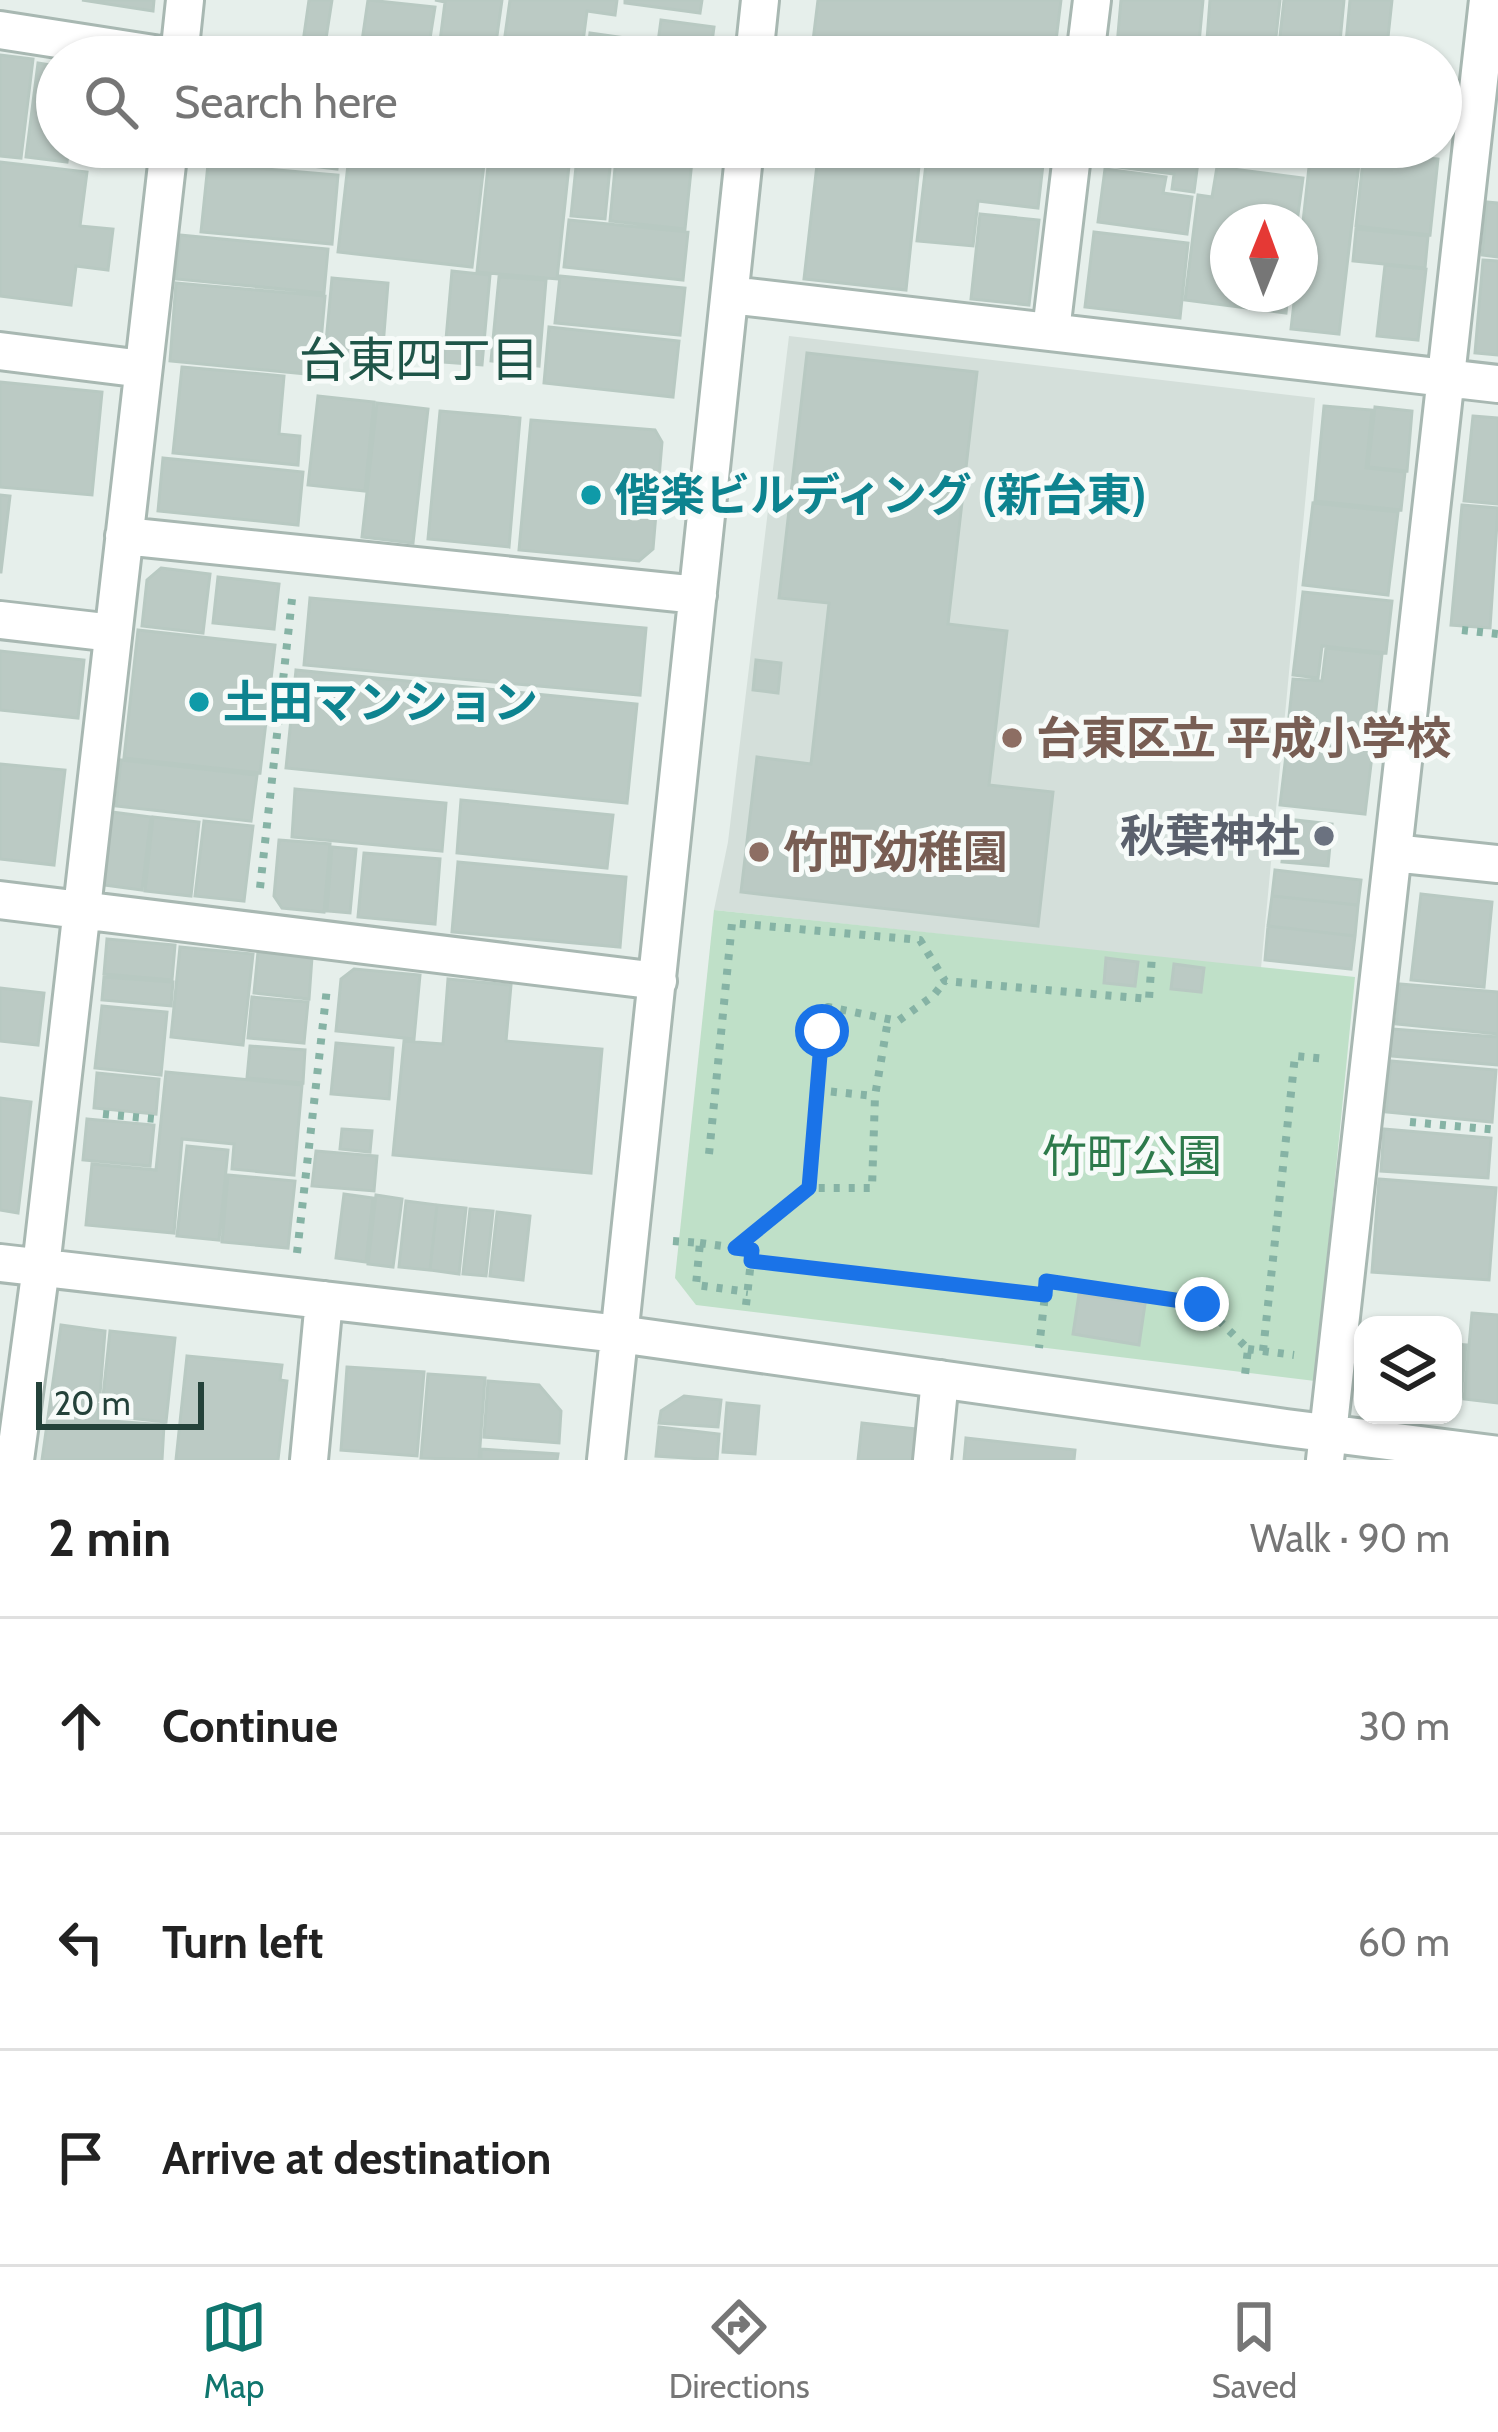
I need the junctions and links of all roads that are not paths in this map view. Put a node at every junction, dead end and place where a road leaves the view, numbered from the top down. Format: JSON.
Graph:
{"nodes":[{"id":1,"x":185,"y":0,"type":"edge"},
{"id":2,"x":760,"y":0,"type":"edge"},
{"id":3,"x":1092,"y":0,"type":"edge"},
{"id":4,"x":1488,"y":0,"type":"edge"},
{"id":5,"x":0,"y":30,"type":"edge"},
{"id":6,"x":39,"y":36,"type":"edge"},
{"id":7,"x":179,"y":36,"type":"edge"},
{"id":8,"x":756,"y":36,"type":"edge"},
{"id":9,"x":1087,"y":36,"type":"edge"},
{"id":10,"x":167,"y":168,"type":"edge"},
{"id":11,"x":743,"y":168,"type":"edge"},
{"id":12,"x":1070,"y":168,"type":"edge"},
{"id":13,"x":730,"y":295,"type":"junction"},
{"id":14,"x":1051,"y":331,"type":"junction"},
{"id":15,"x":0,"y":351,"type":"edge"},
{"id":16,"x":143,"y":369,"type":"junction"},
{"id":17,"x":1446,"y":378,"type":"junction"},
{"id":18,"x":1498,"y":384,"type":"edge"},
{"id":19,"x":124,"y":536,"type":"junction"},
{"id":20,"x":698,"y":596,"type":"junction"},
{"id":21,"x":0,"y":620,"type":"edge"},
{"id":22,"x":113,"y":633,"type":"junction"},
{"id":23,"x":1393,"y":853,"type":"junction"},
{"id":24,"x":1498,"y":864,"type":"edge"},
{"id":25,"x":0,"y":900,"type":"edge"},
{"id":26,"x":82,"y":910,"type":"junction"},
{"id":27,"x":658,"y":982,"type":"junction"},
{"id":28,"x":0,"y":1262,"type":"edge"},
{"id":29,"x":41,"y":1268,"type":"junction"},
{"id":30,"x":308,"y":1298,"type":"junction"},
{"id":31,"x":619,"y":1334,"type":"junction"},
{"id":32,"x":940,"y":1379,"type":"junction"},
{"id":33,"x":1327,"y":1447,"type":"edge"},
{"id":34,"x":1498,"y":1455,"type":"edge"},
{"id":35,"x":15,"y":1460,"type":"edge"},
{"id":36,"x":309,"y":1460,"type":"edge"},
{"id":37,"x":606,"y":1460,"type":"edge"},
{"id":38,"x":932,"y":1460,"type":"edge"}],
"edges":[{"from":1,"to":7,"type":"street"},
{"from":2,"to":8,"type":"street"},
{"from":3,"to":9,"type":"street"},
{"from":4,"to":17,"type":"street"},
{"from":5,"to":6,"type":"street"},
{"from":10,"to":16,"type":"street"},
{"from":11,"to":13,"type":"street"},
{"from":12,"to":14,"type":"street"},
{"from":13,"to":14,"type":"street"},
{"from":13,"to":20,"type":"street"},
{"from":14,"to":17,"type":"street"},
{"from":15,"to":16,"type":"street"},
{"from":16,"to":19,"type":"street"},
{"from":17,"to":18,"type":"street"},
{"from":17,"to":23,"type":"street"},
{"from":19,"to":20,"type":"street"},
{"from":19,"to":22,"type":"street"},
{"from":20,"to":27,"type":"street"},
{"from":21,"to":22,"type":"street"},
{"from":22,"to":26,"type":"street"},
{"from":23,"to":24,"type":"street"},
{"from":23,"to":33,"type":"street"},
{"from":25,"to":26,"type":"street"},
{"from":26,"to":27,"type":"street"},
{"from":26,"to":29,"type":"street"},
{"from":27,"to":31,"type":"street"},
{"from":28,"to":29,"type":"street"},
{"from":29,"to":30,"type":"street"},
{"from":29,"to":35,"type":"street"},
{"from":30,"to":31,"type":"street"},
{"from":30,"to":36,"type":"street"},
{"from":31,"to":32,"type":"street"},
{"from":31,"to":37,"type":"street"},
{"from":32,"to":33,"type":"street"},
{"from":32,"to":38,"type":"street"},
{"from":33,"to":34,"type":"street"}]}
